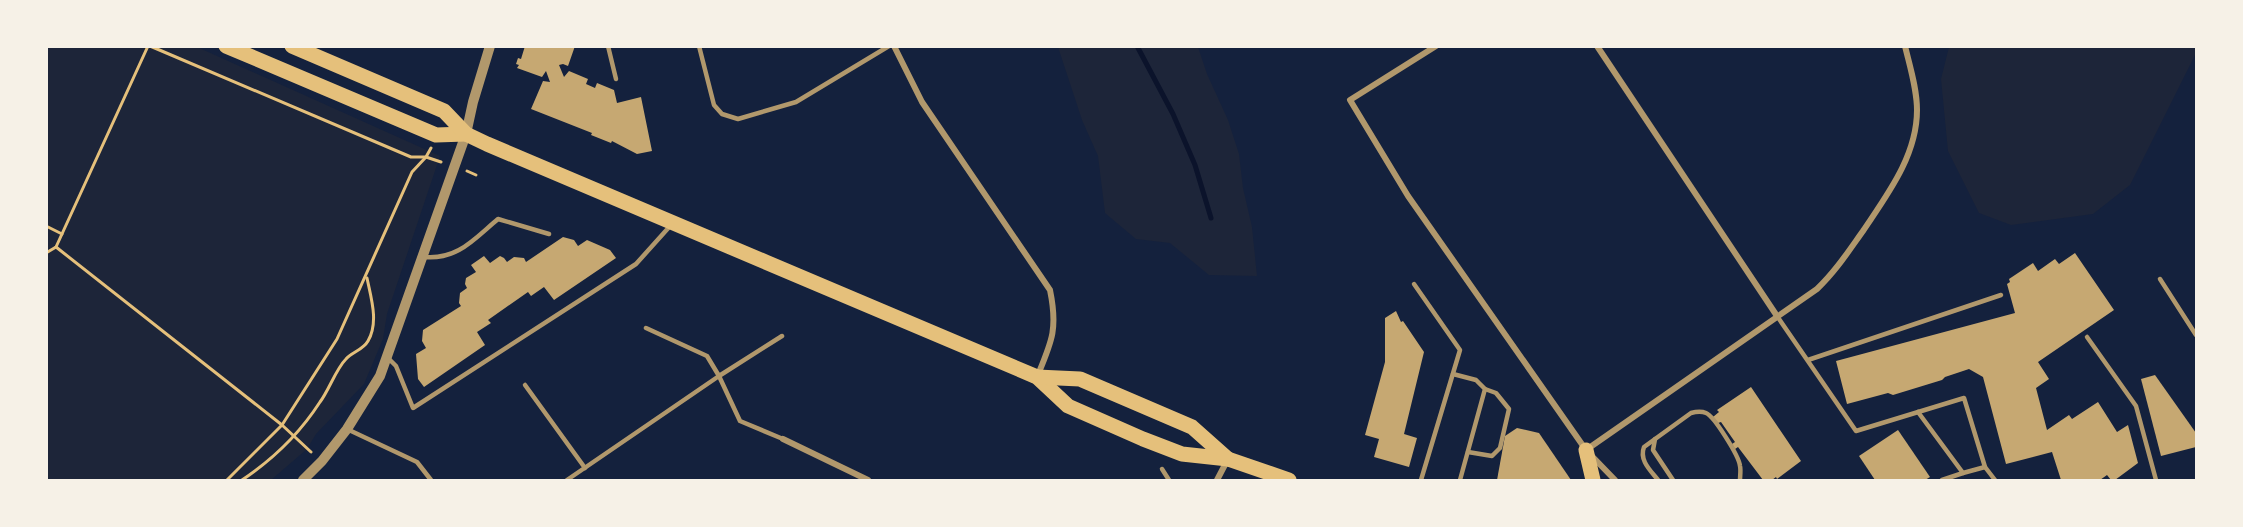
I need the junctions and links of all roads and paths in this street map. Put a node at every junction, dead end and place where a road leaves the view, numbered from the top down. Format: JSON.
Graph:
{"nodes":[{"id":1,"x":149,"y":46,"type":"edge"},
{"id":2,"x":225,"y":46,"type":"edge"},
{"id":3,"x":292,"y":46,"type":"edge"},
{"id":4,"x":490,"y":46,"type":"edge"},
{"id":5,"x":608,"y":46,"type":"edge"},
{"id":6,"x":699,"y":46,"type":"edge"},
{"id":7,"x":889,"y":46,"type":"edge"},
{"id":8,"x":894,"y":46,"type":"edge"},
{"id":9,"x":1436,"y":46,"type":"edge"},
{"id":10,"x":1597,"y":46,"type":"edge"},
{"id":11,"x":1905,"y":46,"type":"edge"},
{"id":12,"x":616,"y":80,"type":"dead end"},
{"id":13,"x":466,"y":134,"type":"junction"},
{"id":14,"x":673,"y":223,"type":"junction"},
{"id":15,"x":46,"y":226,"type":"edge"},
{"id":16,"x":62,"y":234,"type":"junction"},
{"id":17,"x":549,"y":234,"type":"dead end"},
{"id":18,"x":56,"y":247,"type":"junction"},
{"id":19,"x":46,"y":253,"type":"edge"},
{"id":20,"x":422,"y":257,"type":"junction"},
{"id":21,"x":366,"y":276,"type":"junction"},
{"id":22,"x":2160,"y":279,"type":"dead end"},
{"id":23,"x":1414,"y":284,"type":"dead end"},
{"id":24,"x":2001,"y":296,"type":"dead end"},
{"id":25,"x":1777,"y":316,"type":"junction"},
{"id":26,"x":646,"y":327,"type":"dead end"},
{"id":27,"x":370,"y":333,"type":"junction"},
{"id":28,"x":2196,"y":335,"type":"edge"},
{"id":29,"x":380,"y":336,"type":"dead end"},
{"id":30,"x":782,"y":336,"type":"dead end"},
{"id":31,"x":2087,"y":337,"type":"dead end"},
{"id":32,"x":387,"y":357,"type":"junction"},
{"id":33,"x":1808,"y":360,"type":"junction"},
{"id":34,"x":1453,"y":374,"type":"junction"},
{"id":35,"x":719,"y":376,"type":"junction"},
{"id":36,"x":1037,"y":377,"type":"junction"},
{"id":37,"x":525,"y":385,"type":"dead end"},
{"id":38,"x":1485,"y":389,"type":"junction"},
{"id":39,"x":1918,"y":412,"type":"junction"},
{"id":40,"x":282,"y":425,"type":"junction"},
{"id":41,"x":347,"y":429,"type":"junction"},
{"id":42,"x":294,"y":436,"type":"junction"},
{"id":43,"x":1655,"y":439,"type":"junction"},
{"id":44,"x":783,"y":440,"type":"joint"},
{"id":45,"x":1586,"y":450,"type":"junction"},
{"id":46,"x":1468,"y":452,"type":"junction"},
{"id":47,"x":1228,"y":459,"type":"junction"},
{"id":48,"x":322,"y":461,"type":"junction"},
{"id":49,"x":1985,"y":467,"type":"junction"},
{"id":50,"x":585,"y":468,"type":"junction"},
{"id":51,"x":1162,"y":469,"type":"dead end"},
{"id":52,"x":1962,"y":473,"type":"junction"},
{"id":53,"x":227,"y":480,"type":"edge"},
{"id":54,"x":242,"y":480,"type":"edge"},
{"id":55,"x":303,"y":480,"type":"edge"},
{"id":56,"x":431,"y":480,"type":"edge"},
{"id":57,"x":567,"y":480,"type":"edge"},
{"id":58,"x":867,"y":480,"type":"edge"},
{"id":59,"x":1169,"y":480,"type":"edge"},
{"id":60,"x":1216,"y":480,"type":"edge"},
{"id":61,"x":1289,"y":480,"type":"edge"},
{"id":62,"x":1421,"y":480,"type":"edge"},
{"id":63,"x":1460,"y":480,"type":"edge"},
{"id":64,"x":1593,"y":480,"type":"edge"},
{"id":65,"x":1615,"y":480,"type":"edge"},
{"id":66,"x":1658,"y":480,"type":"edge"},
{"id":67,"x":1674,"y":480,"type":"edge"},
{"id":68,"x":1740,"y":480,"type":"edge"},
{"id":69,"x":1942,"y":480,"type":"edge"},
{"id":70,"x":1995,"y":480,"type":"edge"},
{"id":71,"x":2156,"y":480,"type":"edge"}],
"edges":[{"from":1,"to":16,"type":"path"},
{"from":1,"to":21,"type":"path"},
{"from":2,"to":13,"type":"main road"},
{"from":3,"to":13,"type":"main road"},
{"from":4,"to":13,"type":"street"},
{"from":5,"to":12,"type":"lane"},
{"from":6,"to":7,"type":"lane"},
{"from":8,"to":36,"type":"street"},
{"from":9,"to":45,"type":"street"},
{"from":10,"to":25,"type":"street"},
{"from":11,"to":25,"type":"street"},
{"from":13,"to":14,"type":"main road"},
{"from":13,"to":20,"type":"street"},
{"from":14,"to":32,"type":"lane"},
{"from":14,"to":36,"type":"main road"},
{"from":15,"to":16,"type":"path"},
{"from":16,"to":18,"type":"path"},
{"from":17,"to":20,"type":"lane"},
{"from":18,"to":19,"type":"path"},
{"from":18,"to":40,"type":"path"},
{"from":20,"to":32,"type":"street"},
{"from":21,"to":27,"type":"path"},
{"from":21,"to":40,"type":"path"},
{"from":22,"to":28,"type":"lane"},
{"from":23,"to":34,"type":"lane"},
{"from":24,"to":33,"type":"lane"},
{"from":25,"to":33,"type":"lane"},
{"from":25,"to":45,"type":"street"},
{"from":26,"to":35,"type":"lane"},
{"from":27,"to":29,"type":"path"},
{"from":27,"to":42,"type":"path"},
{"from":30,"to":35,"type":"lane"},
{"from":31,"to":71,"type":"lane"},
{"from":32,"to":41,"type":"street"},
{"from":33,"to":39,"type":"lane"},
{"from":34,"to":38,"type":"lane"},
{"from":34,"to":62,"type":"lane"},
{"from":35,"to":44,"type":"lane"},
{"from":35,"to":50,"type":"lane"},
{"from":36,"to":47,"type":"main road"},
{"from":36,"to":47,"type":"main road"},
{"from":37,"to":50,"type":"lane"},
{"from":38,"to":46,"type":"lane"},
{"from":38,"to":46,"type":"lane"},
{"from":39,"to":49,"type":"lane"},
{"from":39,"to":52,"type":"lane"},
{"from":40,"to":42,"type":"path"},
{"from":40,"to":53,"type":"path"},
{"from":41,"to":48,"type":"street"},
{"from":41,"to":56,"type":"lane"},
{"from":42,"to":48,"type":"path"},
{"from":42,"to":54,"type":"path"},
{"from":43,"to":66,"type":"lane"},
{"from":43,"to":67,"type":"lane"},
{"from":43,"to":68,"type":"lane"},
{"from":44,"to":58,"type":"street"},
{"from":45,"to":64,"type":"main road"},
{"from":45,"to":65,"type":"street"},
{"from":46,"to":63,"type":"lane"},
{"from":47,"to":60,"type":"street"},
{"from":47,"to":61,"type":"main road"},
{"from":48,"to":55,"type":"street"},
{"from":49,"to":52,"type":"lane"},
{"from":49,"to":70,"type":"lane"},
{"from":50,"to":57,"type":"lane"},
{"from":51,"to":59,"type":"lane"},
{"from":52,"to":69,"type":"lane"}]}
